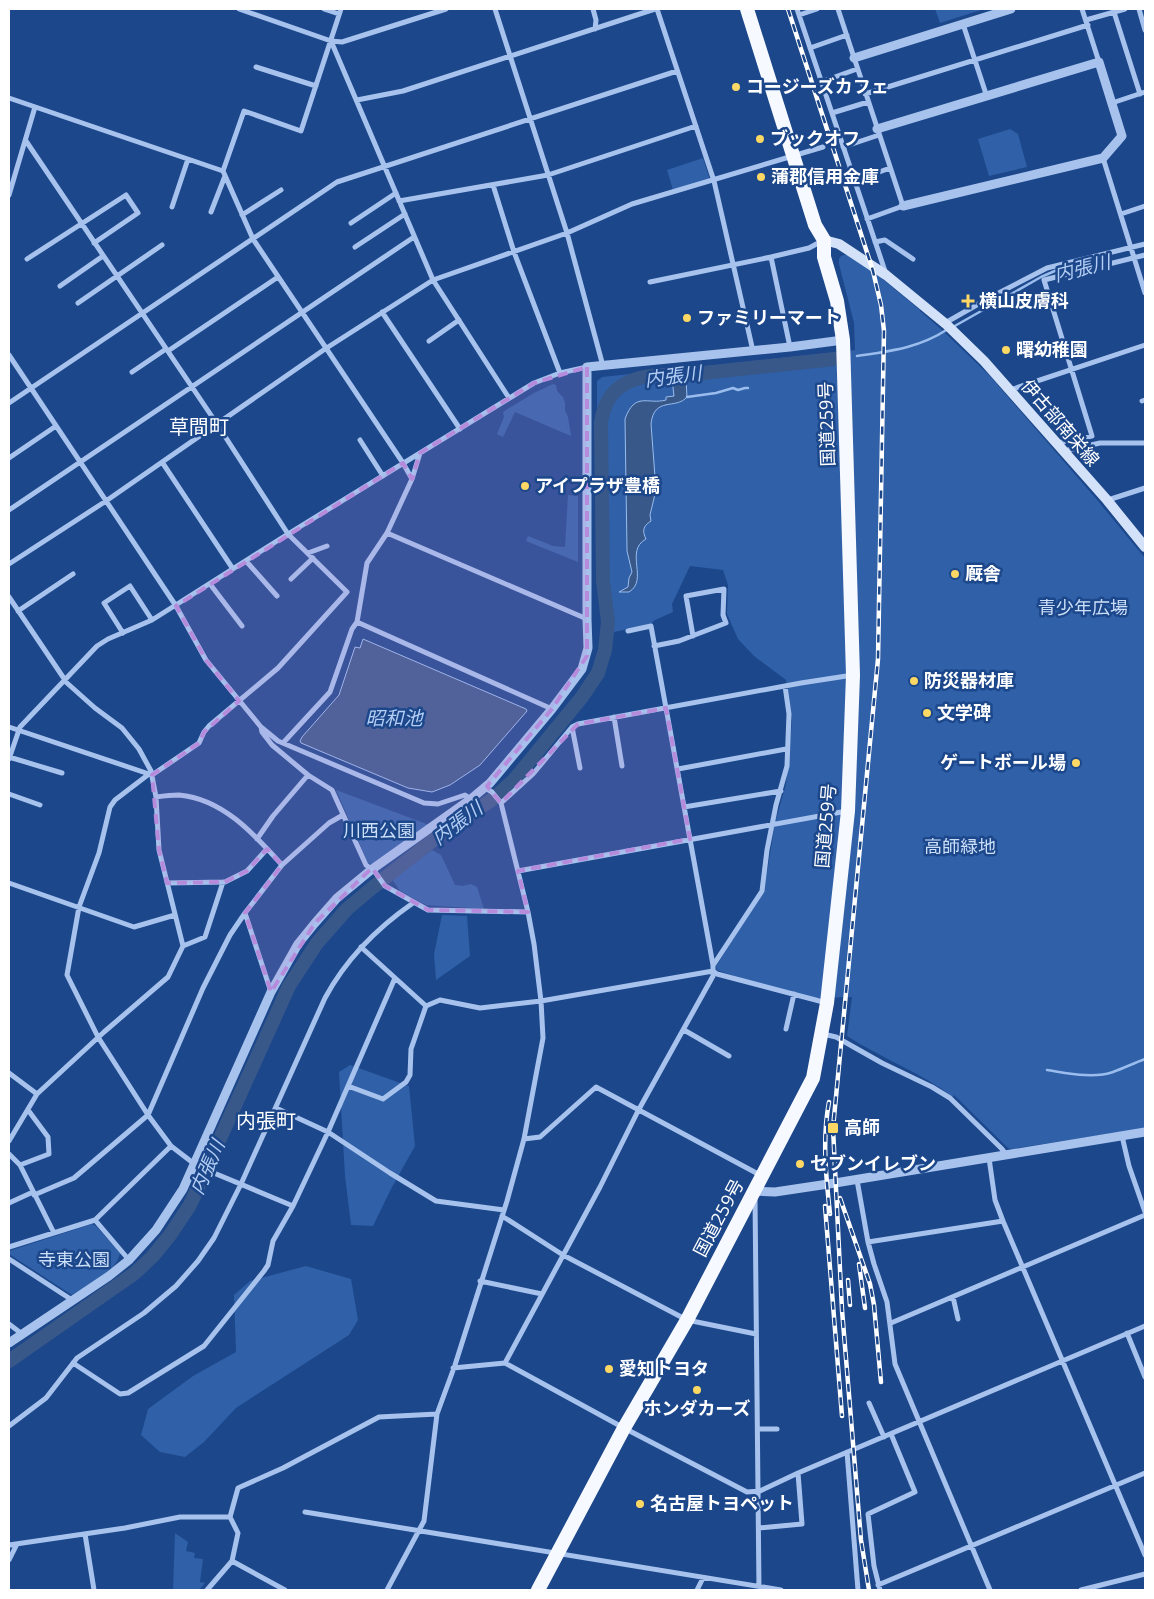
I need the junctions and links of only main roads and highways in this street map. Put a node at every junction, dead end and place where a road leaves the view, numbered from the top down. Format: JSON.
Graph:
{"nodes":[{"id":1,"x":747,"y":9,"type":"edge"},
{"id":2,"x":824,"y":240,"type":"junction"},
{"id":3,"x":1145,"y":547,"type":"edge"},
{"id":4,"x":538,"y":1590,"type":"edge"}],
"edges":[{"from":1,"to":2,"type":"highway","name":"国道259号"},
{"from":2,"to":3,"type":"main road","name":"伊古部南栄線"},
{"from":2,"to":4,"type":"highway","name":"国道259号"}]}
